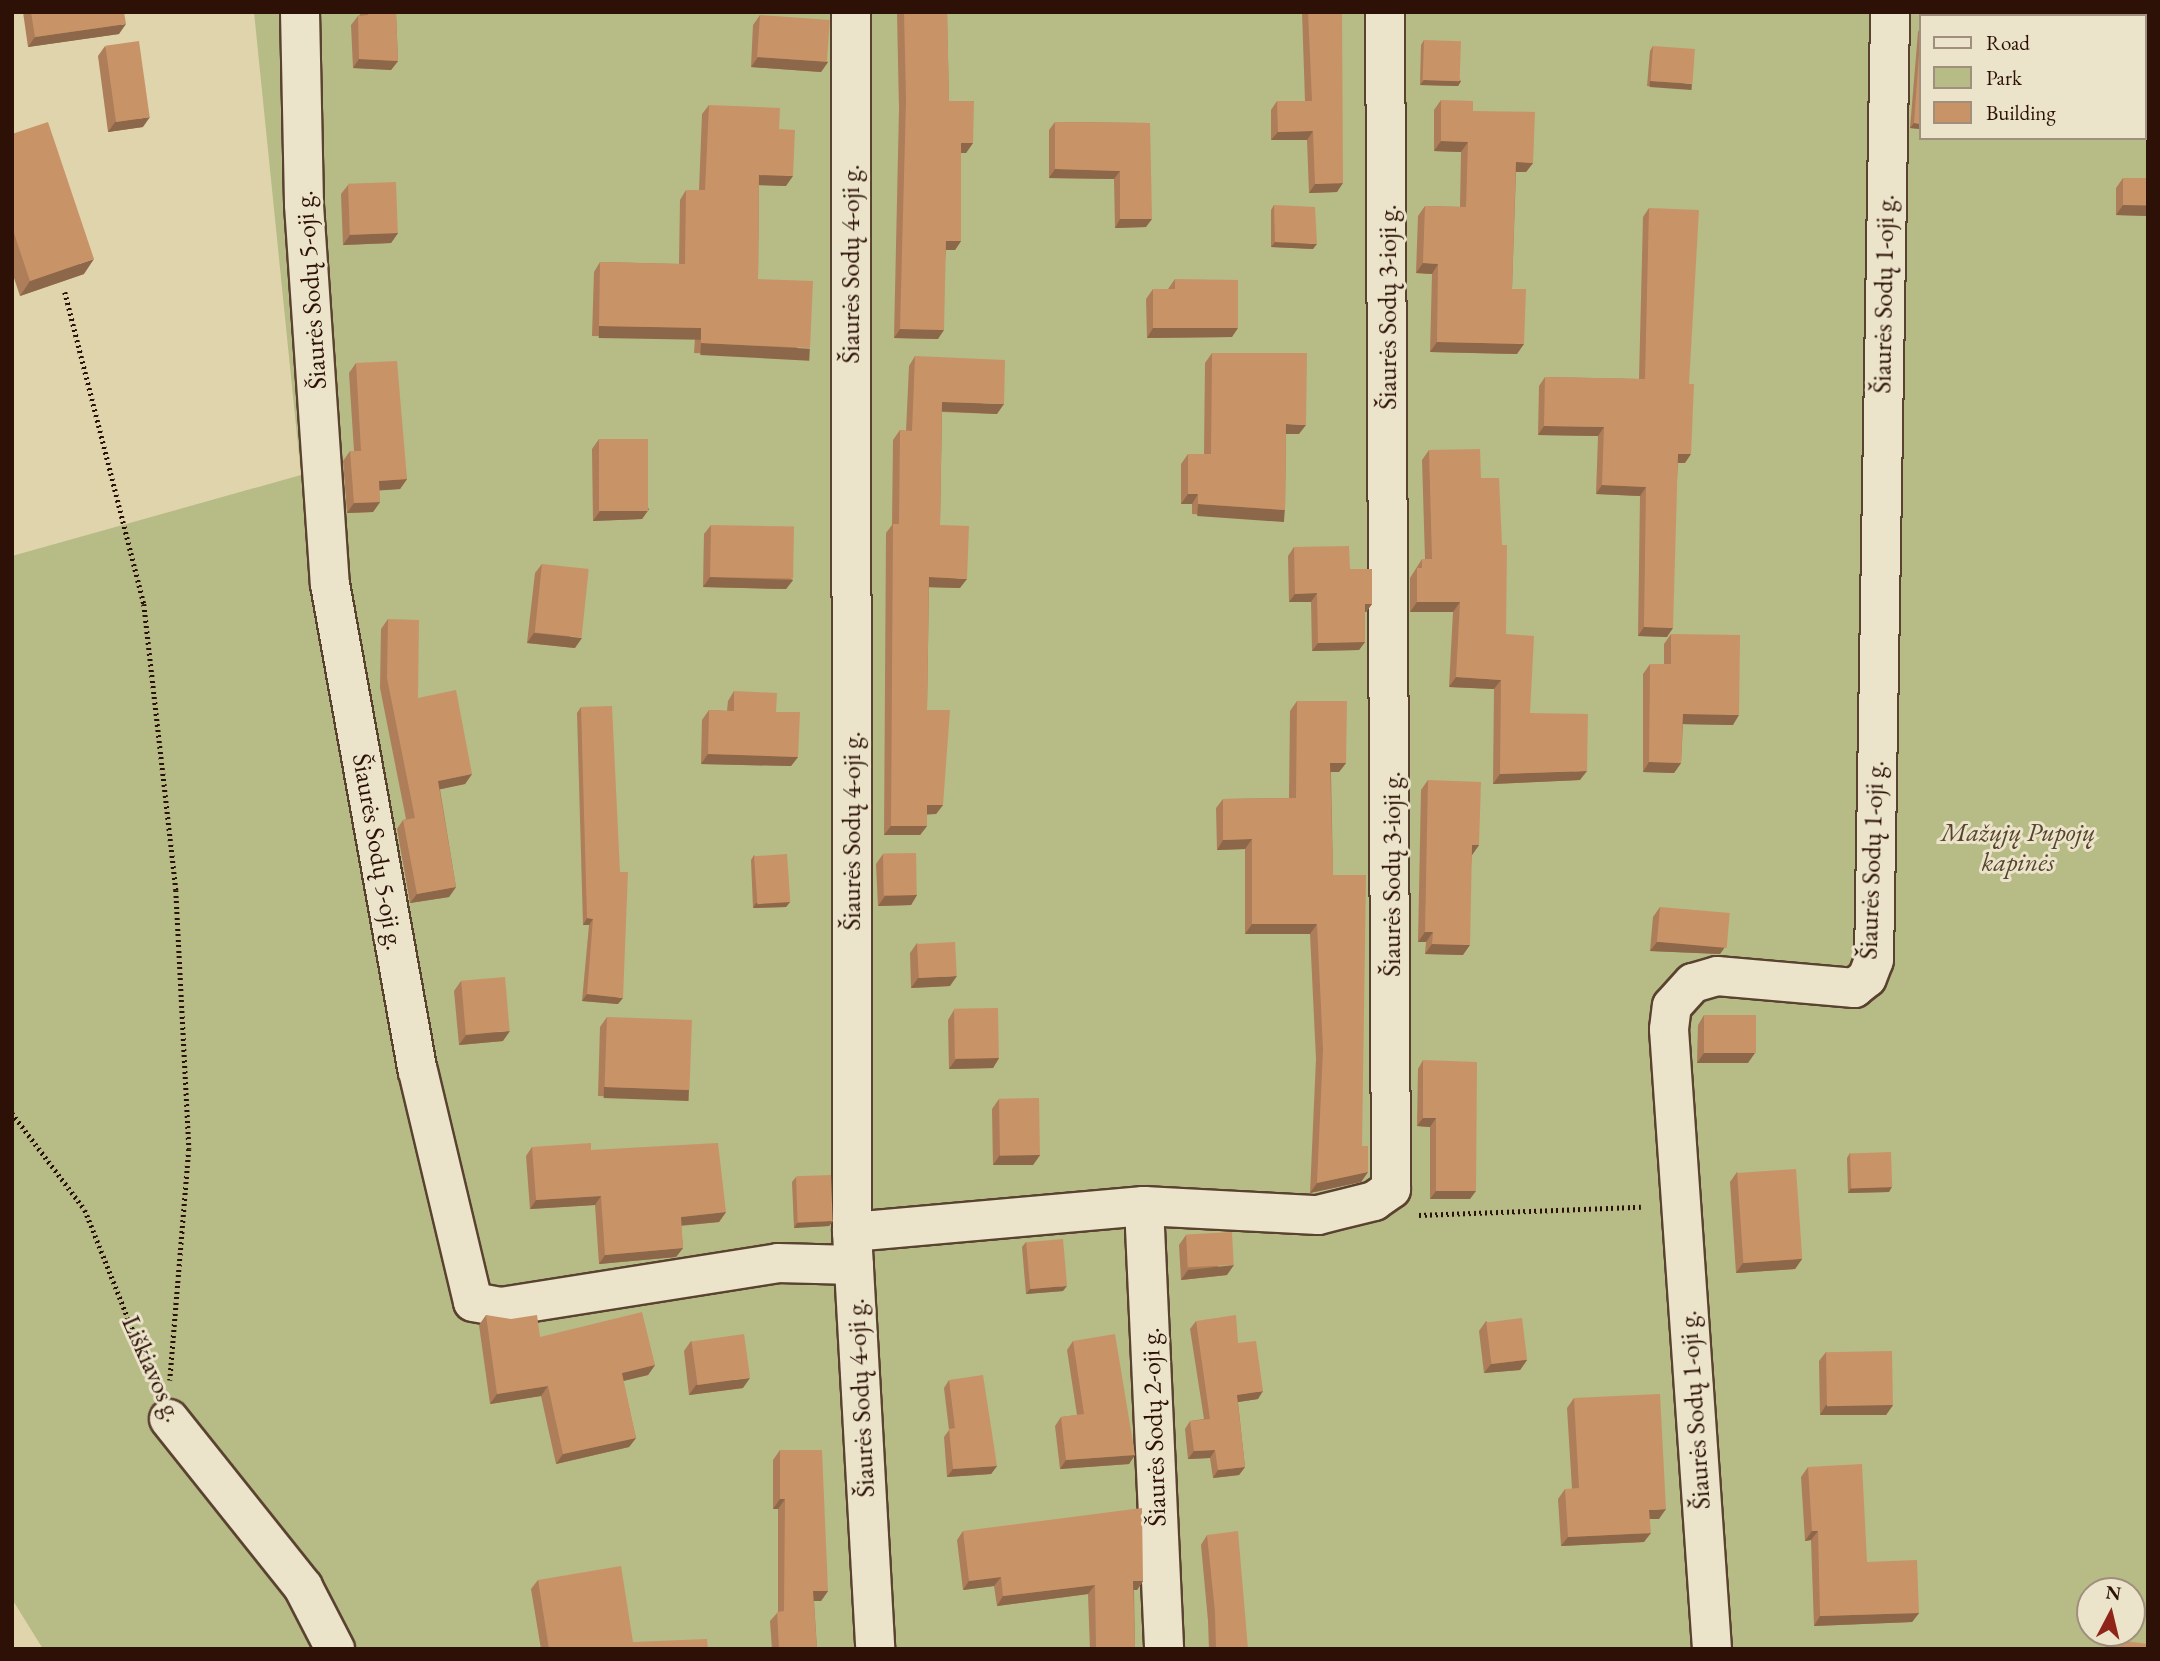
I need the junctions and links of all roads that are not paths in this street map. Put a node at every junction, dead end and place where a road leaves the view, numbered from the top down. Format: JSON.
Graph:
{"nodes":[{"id":1,"x":300,"y":12,"type":"edge"},
{"id":2,"x":851,"y":12,"type":"edge"},
{"id":3,"x":1385,"y":12,"type":"edge"},
{"id":4,"x":1890,"y":12,"type":"edge"},
{"id":5,"x":1144,"y":1206,"type":"junction"},
{"id":6,"x":853,"y":1249,"type":"junction"},
{"id":7,"x":169,"y":1419,"type":"road end"},
{"id":8,"x":335,"y":1649,"type":"edge"},
{"id":9,"x":875,"y":1649,"type":"edge"},
{"id":10,"x":1164,"y":1649,"type":"edge"},
{"id":11,"x":1712,"y":1649,"type":"edge"}],
"edges":[{"from":1,"to":6,"type":"street","name":"Šiaurės Sodų 5-oji g."},
{"from":2,"to":6,"type":"street","name":"Šiaurės Sodų 4-oji g."},
{"from":3,"to":5,"type":"street","name":"Šiaurės Sodų 3-ioji g."},
{"from":4,"to":11,"type":"street","name":"Šiaurės Sodų 1-oji g."},
{"from":5,"to":6,"type":"street"},
{"from":5,"to":10,"type":"street","name":"Šiaurės Sodų 2-oji g."},
{"from":6,"to":9,"type":"street","name":"Šiaurės Sodų 4-oji g."},
{"from":7,"to":8,"type":"street","name":"Liškiavos g."}]}
